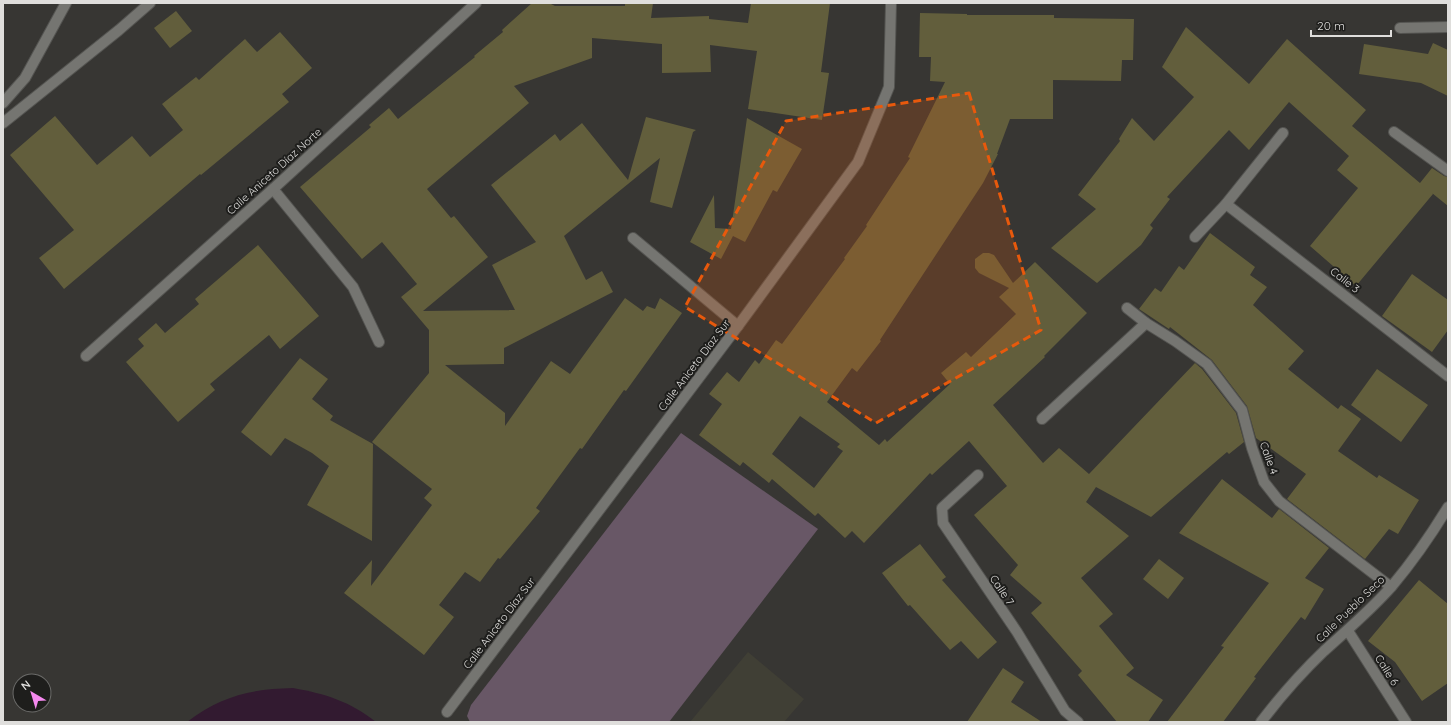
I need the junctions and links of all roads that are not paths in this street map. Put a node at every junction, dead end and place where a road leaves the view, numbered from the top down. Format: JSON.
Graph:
{"nodes":[{"id":1,"x":66,"y":3,"type":"edge"},
{"id":2,"x":150,"y":3,"type":"edge"},
{"id":3,"x":476,"y":3,"type":"edge"},
{"id":4,"x":891,"y":3,"type":"edge"},
{"id":5,"x":1448,"y":27,"type":"edge"},
{"id":6,"x":1400,"y":28,"type":"dead end"},
{"id":7,"x":3,"y":103,"type":"edge"},
{"id":8,"x":3,"y":123,"type":"edge"},
{"id":9,"x":1394,"y":132,"type":"dead end"},
{"id":10,"x":1282,"y":133,"type":"dead end"},
{"id":11,"x":1448,"y":171,"type":"edge"},
{"id":12,"x":273,"y":190,"type":"junction"},
{"id":13,"x":1226,"y":204,"type":"junction"},
{"id":14,"x":1195,"y":237,"type":"dead end"},
{"id":15,"x":633,"y":238,"type":"dead end"},
{"id":16,"x":1127,"y":308,"type":"dead end"},
{"id":17,"x":1146,"y":323,"type":"junction"},
{"id":18,"x":738,"y":326,"type":"junction"},
{"id":19,"x":379,"y":342,"type":"dead end"},
{"id":20,"x":86,"y":356,"type":"dead end"},
{"id":21,"x":1448,"y":376,"type":"edge"},
{"id":22,"x":1042,"y":419,"type":"dead end"},
{"id":23,"x":978,"y":475,"type":"dead end"},
{"id":24,"x":1448,"y":507,"type":"edge"},
{"id":25,"x":1391,"y":587,"type":"junction"},
{"id":26,"x":1348,"y":631,"type":"junction"},
{"id":27,"x":447,"y":712,"type":"dead end"},
{"id":28,"x":1078,"y":722,"type":"edge"},
{"id":29,"x":1262,"y":722,"type":"edge"},
{"id":30,"x":1406,"y":722,"type":"edge"}],
"edges":[{"from":1,"to":7,"type":"street"},
{"from":2,"to":8,"type":"street"},
{"from":3,"to":12,"type":"street","name":"Calle Aniceto Díaz Norte"},
{"from":4,"to":18,"type":"street","name":"Calle Aniceto Díaz Sur"},
{"from":5,"to":6,"type":"street"},
{"from":9,"to":11,"type":"street"},
{"from":10,"to":13,"type":"street"},
{"from":12,"to":19,"type":"street"},
{"from":12,"to":20,"type":"street","name":"Calle Aniceto Díaz Norte"},
{"from":13,"to":14,"type":"street"},
{"from":13,"to":21,"type":"street","name":"Calle 3"},
{"from":15,"to":18,"type":"street"},
{"from":16,"to":17,"type":"street","name":"Calle 4"},
{"from":17,"to":22,"type":"street"},
{"from":17,"to":25,"type":"street","name":"Calle 4"},
{"from":18,"to":27,"type":"street","name":"Calle Aniceto Díaz Sur"},
{"from":23,"to":28,"type":"street","name":"Calle 7"},
{"from":24,"to":25,"type":"street","name":"Calle Pueblo Seco"},
{"from":25,"to":26,"type":"street","name":"Calle Pueblo Seco"},
{"from":26,"to":29,"type":"street","name":"Calle Pueblo Seco"},
{"from":26,"to":30,"type":"street","name":"Calle 6"}]}
